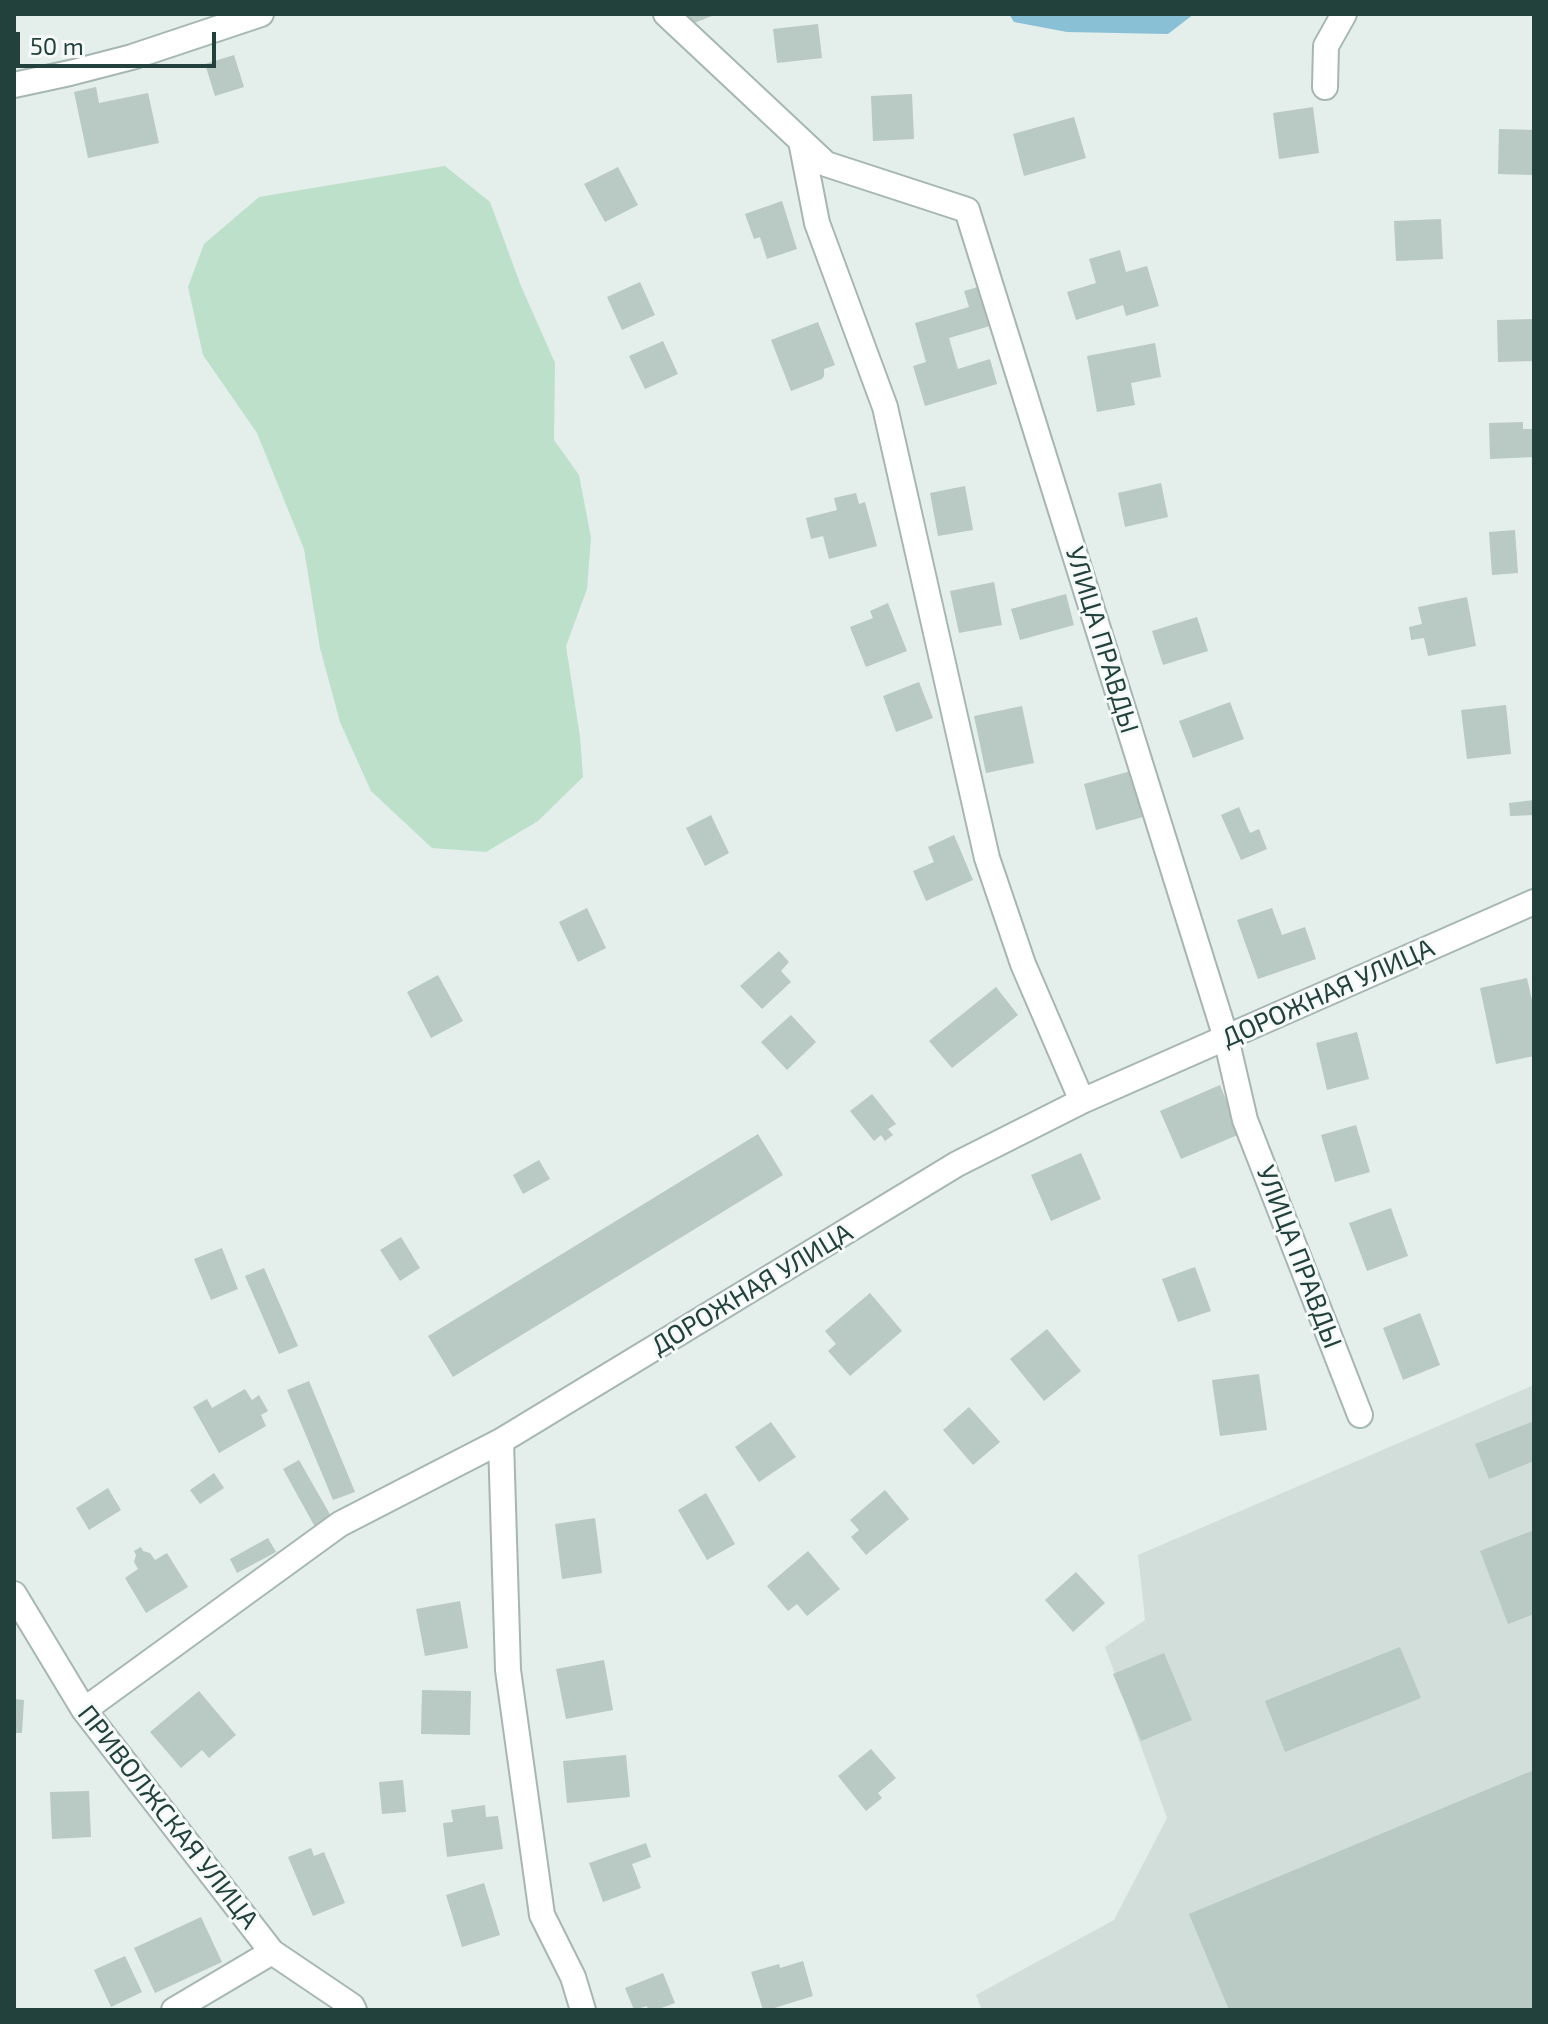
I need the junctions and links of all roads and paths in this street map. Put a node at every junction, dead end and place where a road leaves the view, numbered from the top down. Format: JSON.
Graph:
{"nodes":[{"id":1,"x":261,"y":14,"type":"edge"},
{"id":2,"x":666,"y":14,"type":"edge"},
{"id":3,"x":1344,"y":14,"type":"edge"},
{"id":4,"x":14,"y":85,"type":"edge"},
{"id":5,"x":1325,"y":87,"type":"dead end"},
{"id":6,"x":801,"y":141,"type":"junction"},
{"id":7,"x":1534,"y":902,"type":"edge"},
{"id":8,"x":1226,"y":1038,"type":"junction"},
{"id":9,"x":1082,"y":1101,"type":"junction"},
{"id":10,"x":1360,"y":1415,"type":"dead end"},
{"id":11,"x":501,"y":1441,"type":"junction"},
{"id":12,"x":14,"y":1594,"type":"edge"},
{"id":13,"x":84,"y":1710,"type":"junction"},
{"id":14,"x":272,"y":1952,"type":"junction"},
{"id":15,"x":174,"y":2010,"type":"edge"},
{"id":16,"x":354,"y":2010,"type":"edge"},
{"id":17,"x":583,"y":2010,"type":"edge"}],
"edges":[{"from":1,"to":4,"type":"street"},
{"from":2,"to":6,"type":"street","name":"УЛИЦА ПРАВДЫ"},
{"from":3,"to":5,"type":"street"},
{"from":6,"to":8,"type":"street","name":"УЛИЦА ПРАВДЫ"},
{"from":6,"to":9,"type":"street"},
{"from":7,"to":8,"type":"street","name":"ДОРОЖНАЯ УЛИЦА"},
{"from":8,"to":9,"type":"street","name":"ДОРОЖНАЯ УЛИЦА"},
{"from":8,"to":10,"type":"street","name":"УЛИЦА ПРАВДЫ"},
{"from":9,"to":11,"type":"street","name":"ДОРОЖНАЯ УЛИЦА"},
{"from":11,"to":13,"type":"street","name":"ДОРОЖНАЯ УЛИЦА"},
{"from":11,"to":17,"type":"street"},
{"from":12,"to":13,"type":"street","name":"ПРИВОЛЖСКАЯ УЛИЦА"},
{"from":13,"to":14,"type":"street","name":"ПРИВОЛЖСКАЯ УЛИЦА"},
{"from":14,"to":15,"type":"street"},
{"from":14,"to":16,"type":"street","name":"ПРИВОЛЖСКАЯ УЛИЦА"}]}
